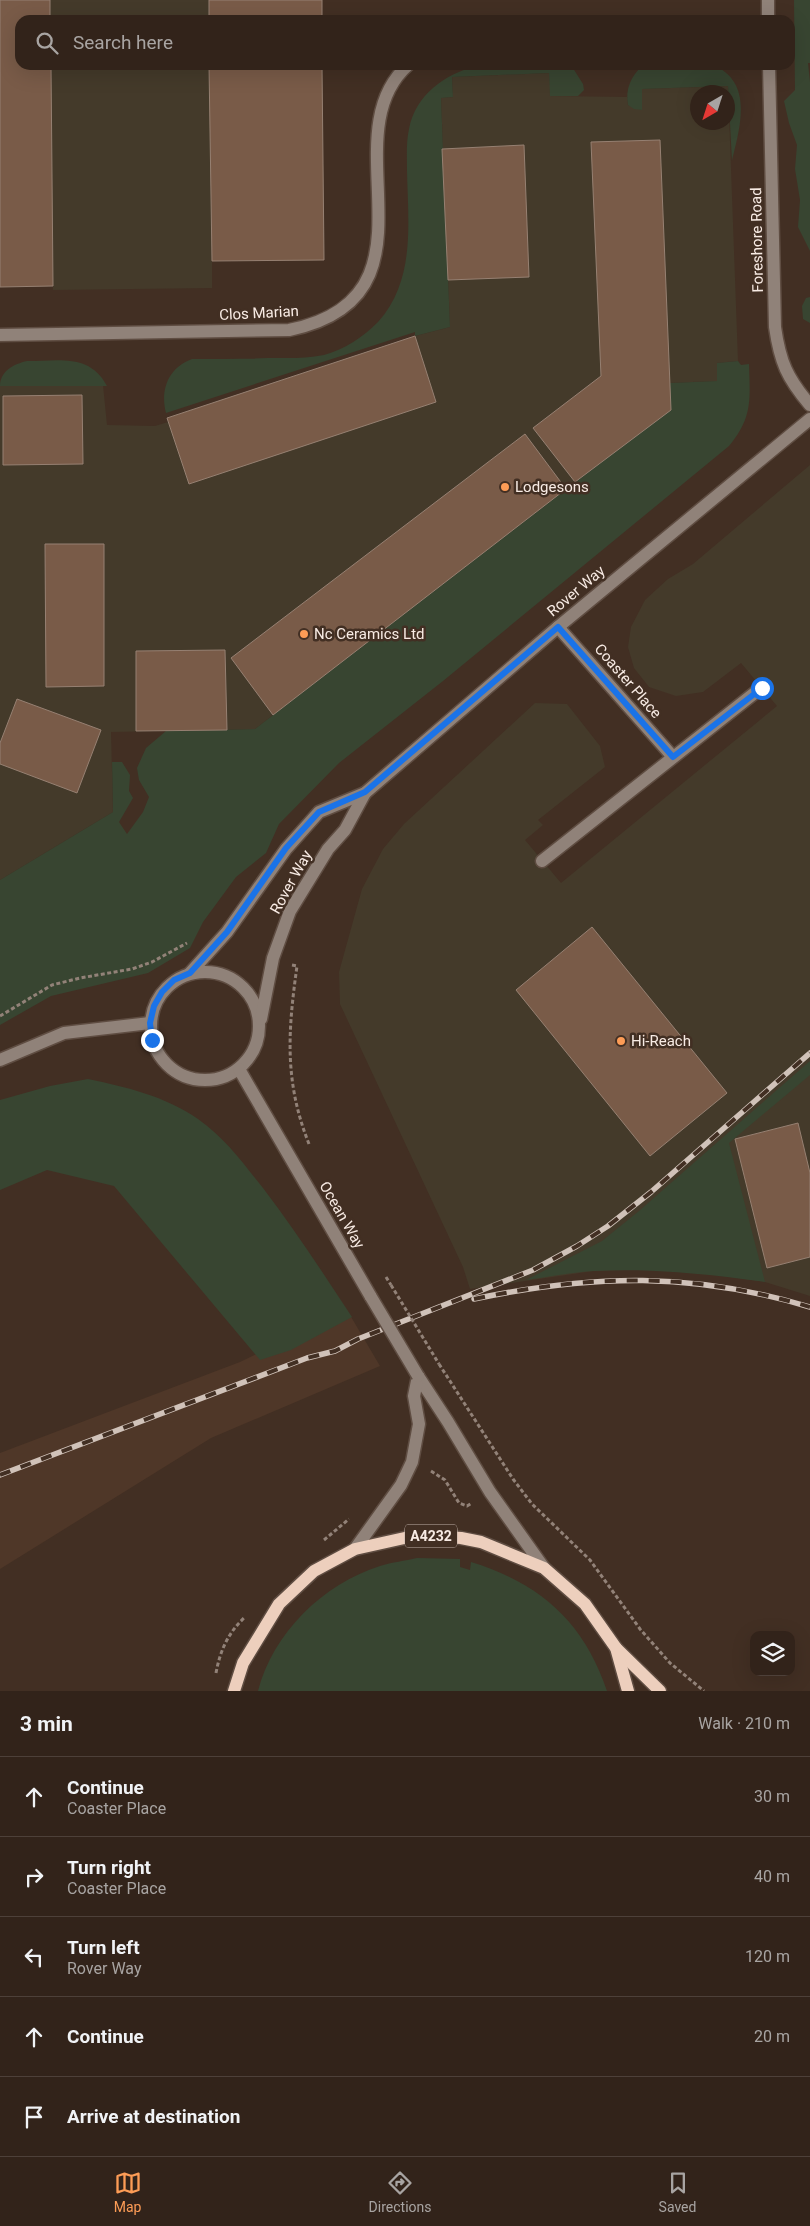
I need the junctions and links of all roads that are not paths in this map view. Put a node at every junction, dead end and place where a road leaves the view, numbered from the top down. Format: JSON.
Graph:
{"nodes":[{"id":1,"x":768,"y":0,"type":"edge"},
{"id":2,"x":768,"y":15,"type":"edge"},
{"id":3,"x":404,"y":70,"type":"edge"},
{"id":4,"x":769,"y":70,"type":"edge"},
{"id":5,"x":0,"y":336,"type":"edge"},
{"id":6,"x":810,"y":405,"type":"edge"},
{"id":7,"x":810,"y":418,"type":"edge"},
{"id":8,"x":558,"y":627,"type":"junction"},
{"id":9,"x":762,"y":688,"type":"dead end"},
{"id":10,"x":673,"y":757,"type":"junction"},
{"id":11,"x":365,"y":792,"type":"junction"},
{"id":12,"x":542,"y":861,"type":"dead end"},
{"id":13,"x":190,"y":973,"type":"junction"},
{"id":14,"x":150,"y":1023,"type":"junction"},
{"id":15,"x":260,"y":1025,"type":"junction"},
{"id":16,"x":0,"y":1060,"type":"edge"},
{"id":17,"x":239,"y":1069,"type":"junction"},
{"id":18,"x":418,"y":1376,"type":"junction"},
{"id":19,"x":355,"y":1549,"type":"junction"},
{"id":20,"x":544,"y":1568,"type":"junction"},
{"id":21,"x":616,"y":1648,"type":"junction"},
{"id":22,"x":234,"y":1691,"type":"edge"},
{"id":23,"x":628,"y":1691,"type":"edge"},
{"id":24,"x":660,"y":1691,"type":"edge"}],
"edges":[{"from":1,"to":2,"type":"street"},
{"from":3,"to":5,"type":"street","name":"Clos Marian"},
{"from":4,"to":6,"type":"street","name":"Foreshore Road"},
{"from":7,"to":8,"type":"street","name":"Rover Way"},
{"from":8,"to":10,"type":"street","name":"Coaster Place"},
{"from":8,"to":11,"type":"street","name":"Rover Way"},
{"from":9,"to":10,"type":"street"},
{"from":10,"to":12,"type":"street"},
{"from":11,"to":13,"type":"street","name":"Rover Way"},
{"from":11,"to":15,"type":"street","name":"Rover Way"},
{"from":13,"to":14,"type":"street"},
{"from":13,"to":15,"type":"street"},
{"from":14,"to":16,"type":"street"},
{"from":14,"to":17,"type":"street"},
{"from":15,"to":17,"type":"street"},
{"from":17,"to":18,"type":"street","name":"Ocean Way","bridge":true},
{"from":18,"to":19,"type":"street"},
{"from":18,"to":20,"type":"street","name":"Ocean Way"},
{"from":19,"to":20,"type":"main road","number":"A4232"},
{"from":19,"to":22,"type":"main road","number":"A4232"},
{"from":20,"to":21,"type":"main road","number":"A4232"},
{"from":21,"to":23,"type":"main road","number":"A4232"},
{"from":21,"to":24,"type":"main road","number":"A4232"}]}
